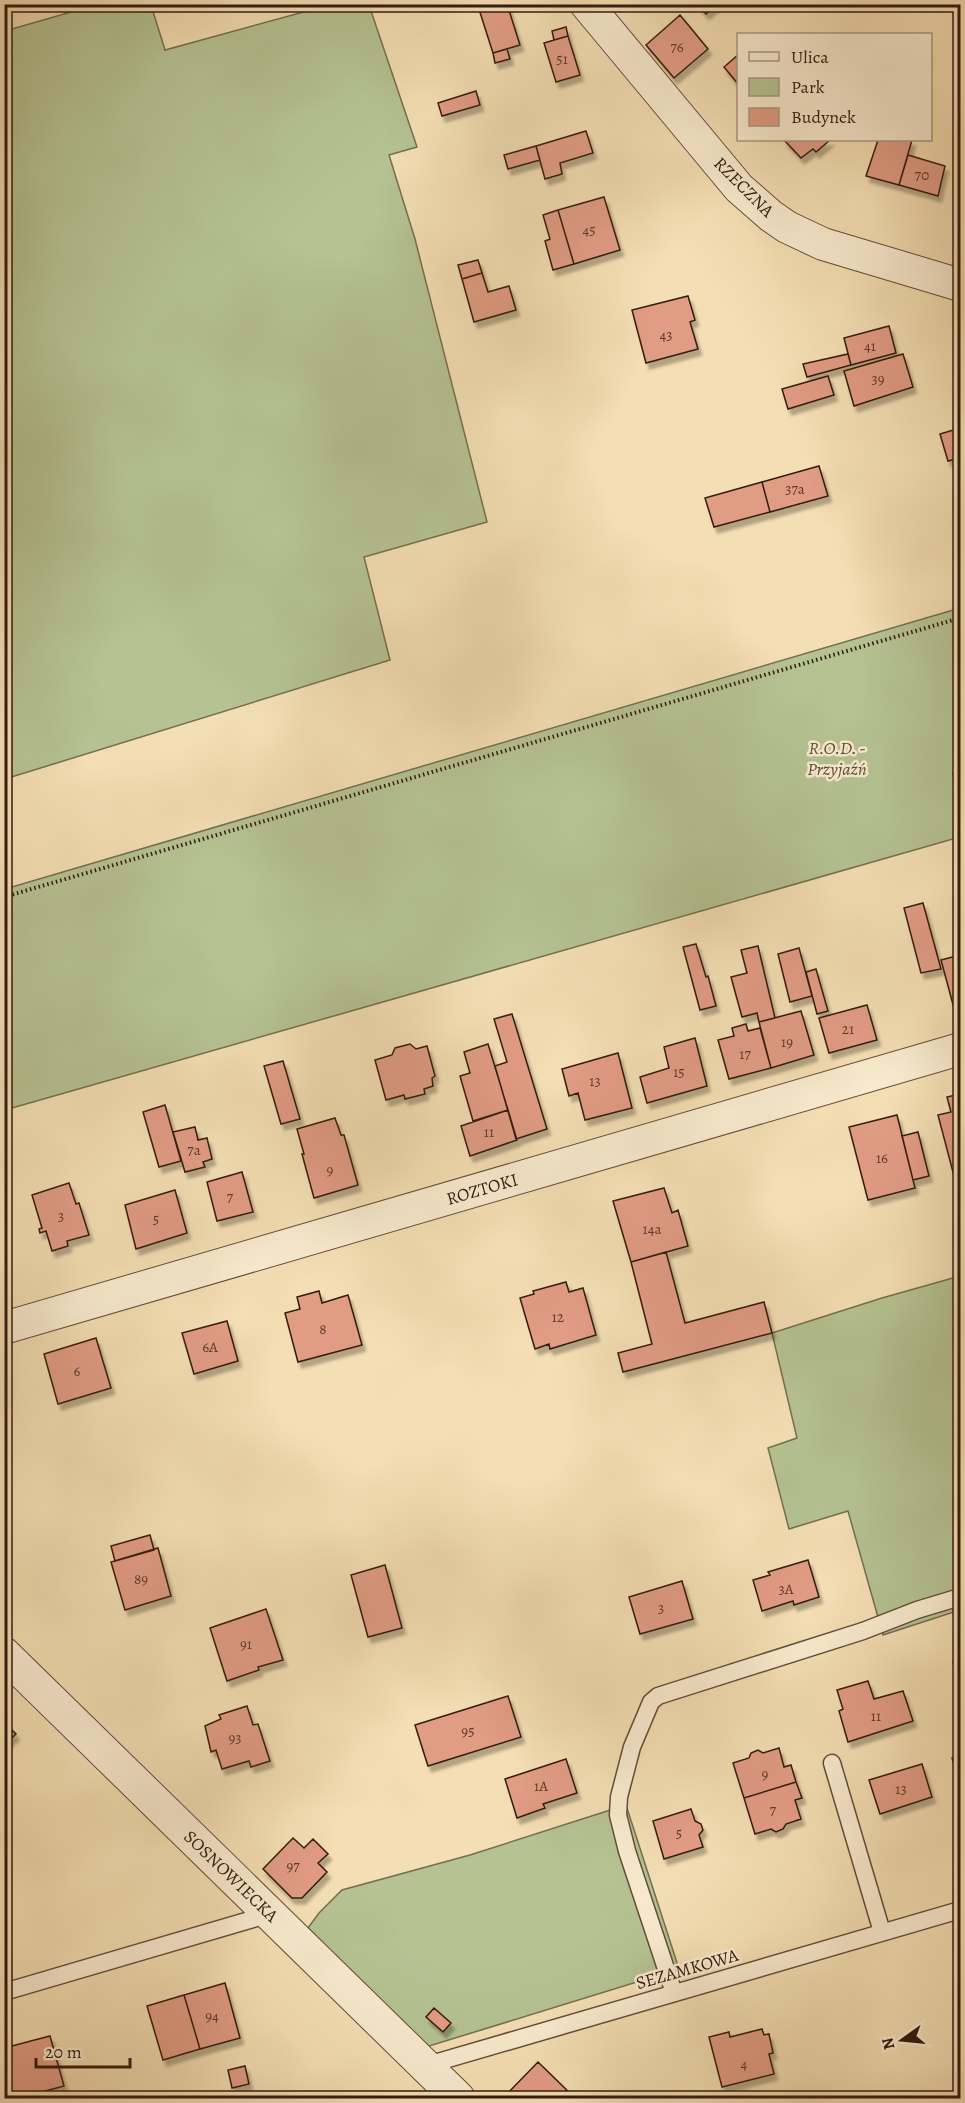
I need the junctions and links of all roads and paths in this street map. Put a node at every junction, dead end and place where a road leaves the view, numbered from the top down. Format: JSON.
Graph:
{"nodes":[{"id":1,"x":586,"y":4,"type":"edge"},
{"id":2,"x":960,"y":285,"type":"edge"},
{"id":3,"x":960,"y":618,"type":"edge"},
{"id":4,"x":4,"y":897,"type":"edge"},
{"id":5,"x":960,"y":1049,"type":"edge"},
{"id":6,"x":4,"y":1328,"type":"edge"},
{"id":7,"x":960,"y":1597,"type":"edge"},
{"id":8,"x":4,"y":1654,"type":"edge"},
{"id":9,"x":832,"y":1763,"type":"dead end"},
{"id":10,"x":960,"y":1910,"type":"edge"},
{"id":11,"x":270,"y":1914,"type":"junction"},
{"id":12,"x":882,"y":1932,"type":"junction"},
{"id":13,"x":4,"y":1992,"type":"edge"},
{"id":14,"x":674,"y":1993,"type":"junction"},
{"id":15,"x":424,"y":2066,"type":"junction"},
{"id":16,"x":458,"y":2098,"type":"edge"}],
"edges":[{"from":1,"to":2,"type":"street","name":"RZECZNA"},
{"from":3,"to":4,"type":"path"},
{"from":5,"to":6,"type":"street","name":"ROZTOKI"},
{"from":7,"to":14,"type":"lane"},
{"from":8,"to":11,"type":"street","name":"SOSNOWIECKA"},
{"from":9,"to":12,"type":"lane"},
{"from":10,"to":12,"type":"lane","name":"SEZAMKOWA"},
{"from":11,"to":13,"type":"lane"},
{"from":11,"to":15,"type":"street","name":"SOSNOWIECKA"},
{"from":12,"to":14,"type":"lane","name":"SEZAMKOWA"},
{"from":14,"to":15,"type":"lane","name":"SEZAMKOWA"},
{"from":15,"to":16,"type":"street","name":"SOSNOWIECKA"}]}
